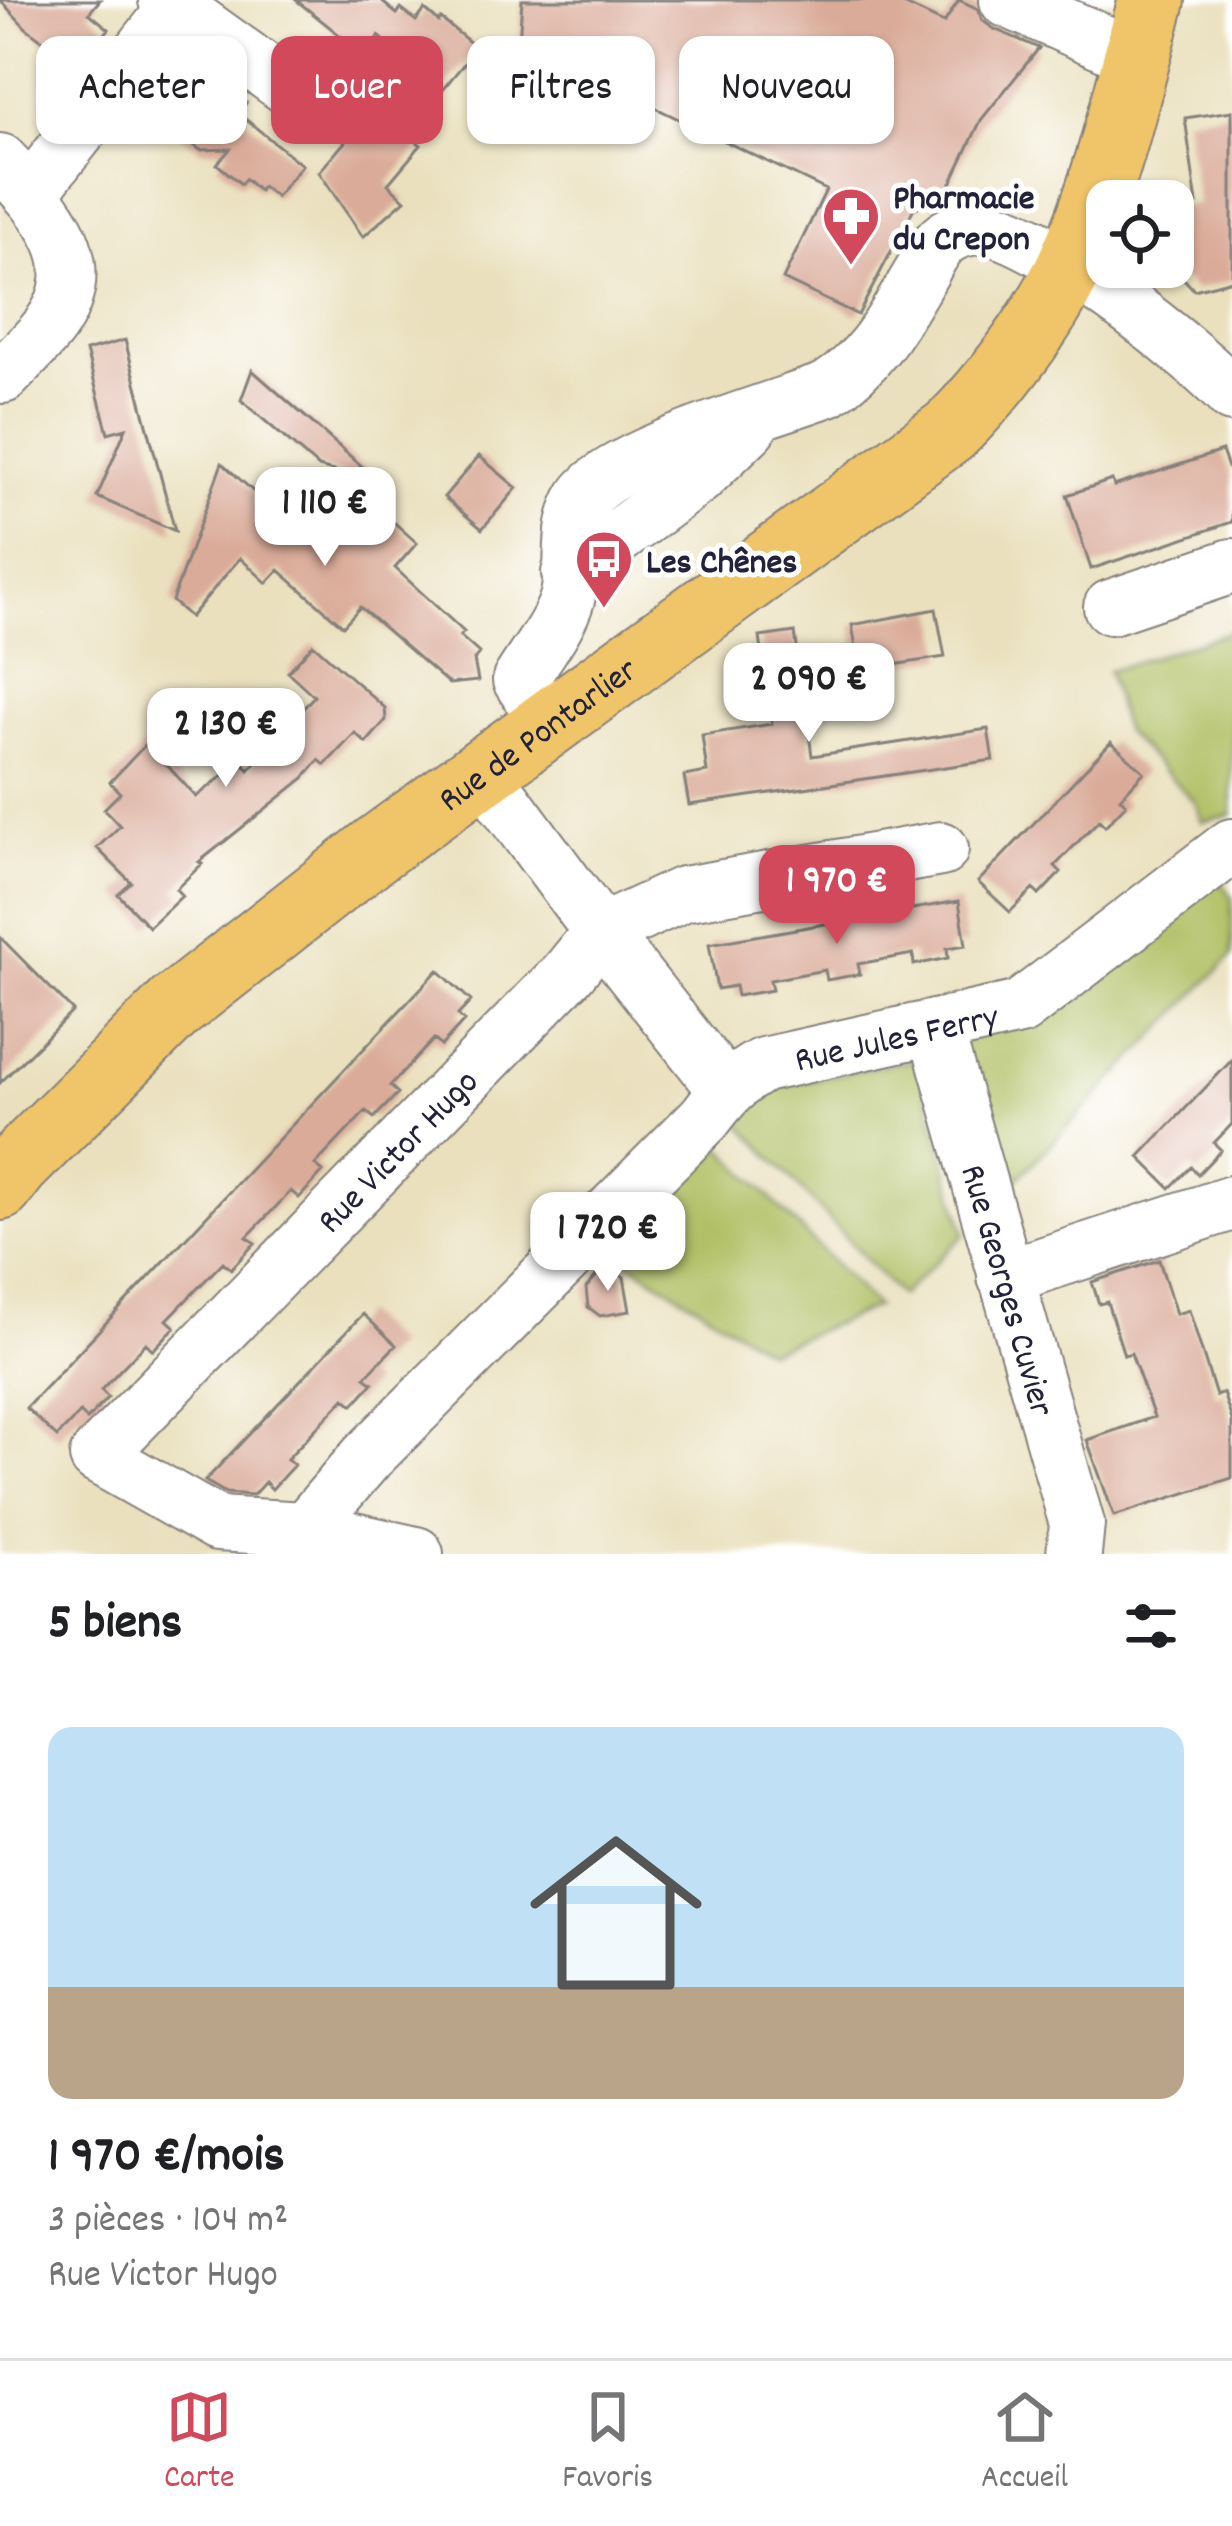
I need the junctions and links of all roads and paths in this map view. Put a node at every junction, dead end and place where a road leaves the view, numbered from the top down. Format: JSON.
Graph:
{"nodes":[{"id":1,"x":1007,"y":0,"type":"edge"},
{"id":2,"x":174,"y":3,"type":"edge"},
{"id":3,"x":1144,"y":28,"type":"edge"},
{"id":4,"x":271,"y":75,"type":"edge"},
{"id":5,"x":15,"y":177,"type":"edge"},
{"id":6,"x":1070,"y":266,"type":"junction"},
{"id":7,"x":3,"y":376,"type":"dead end"},
{"id":8,"x":1232,"y":395,"type":"edge"},
{"id":9,"x":1232,"y":566,"type":"edge"},
{"id":10,"x":1111,"y":607,"type":"dead end"},
{"id":11,"x":549,"y":724,"type":"junction"},
{"id":12,"x":482,"y":771,"type":"junction"},
{"id":13,"x":1232,"y":846,"type":"edge"},
{"id":14,"x":941,"y":849,"type":"dead end"},
{"id":15,"x":601,"y":932,"type":"junction"},
{"id":16,"x":934,"y":1027,"type":"junction"},
{"id":17,"x":726,"y":1090,"type":"junction"},
{"id":18,"x":0,"y":1187,"type":"edge"},
{"id":19,"x":1232,"y":1203,"type":"edge"},
{"id":20,"x":1005,"y":1277,"type":"junction"},
{"id":21,"x":305,"y":1529,"type":"junction"},
{"id":22,"x":416,"y":1554,"type":"edge"},
{"id":23,"x":1074,"y":1554,"type":"edge"}],
"edges":[{"from":1,"to":3,"type":"street"},
{"from":2,"to":4,"type":"street"},
{"from":2,"to":5,"type":"street"},
{"from":3,"to":6,"type":"main road","name":"Rue de Pontarlier"},
{"from":5,"to":7,"type":"street"},
{"from":6,"to":8,"type":"street"},
{"from":6,"to":11,"type":"main road","name":"Rue de Pontarlier"},
{"from":6,"to":11,"type":"street"},
{"from":9,"to":10,"type":"street"},
{"from":11,"to":12,"type":"main road","name":"Rue de Pontarlier"},
{"from":12,"to":15,"type":"street"},
{"from":12,"to":18,"type":"main road","name":"Rue de Pontarlier"},
{"from":13,"to":16,"type":"street","name":"Rue Jules Ferry"},
{"from":14,"to":15,"type":"street","name":"Rue Victor Hugo"},
{"from":15,"to":17,"type":"street"},
{"from":15,"to":21,"type":"street","name":"Rue Victor Hugo"},
{"from":16,"to":17,"type":"street","name":"Rue Jules Ferry"},
{"from":16,"to":20,"type":"street","name":"Rue Georges Cuvier"},
{"from":17,"to":21,"type":"street"},
{"from":19,"to":20,"type":"street"},
{"from":20,"to":23,"type":"street","name":"Rue Georges Cuvier"},
{"from":21,"to":22,"type":"street"}]}
